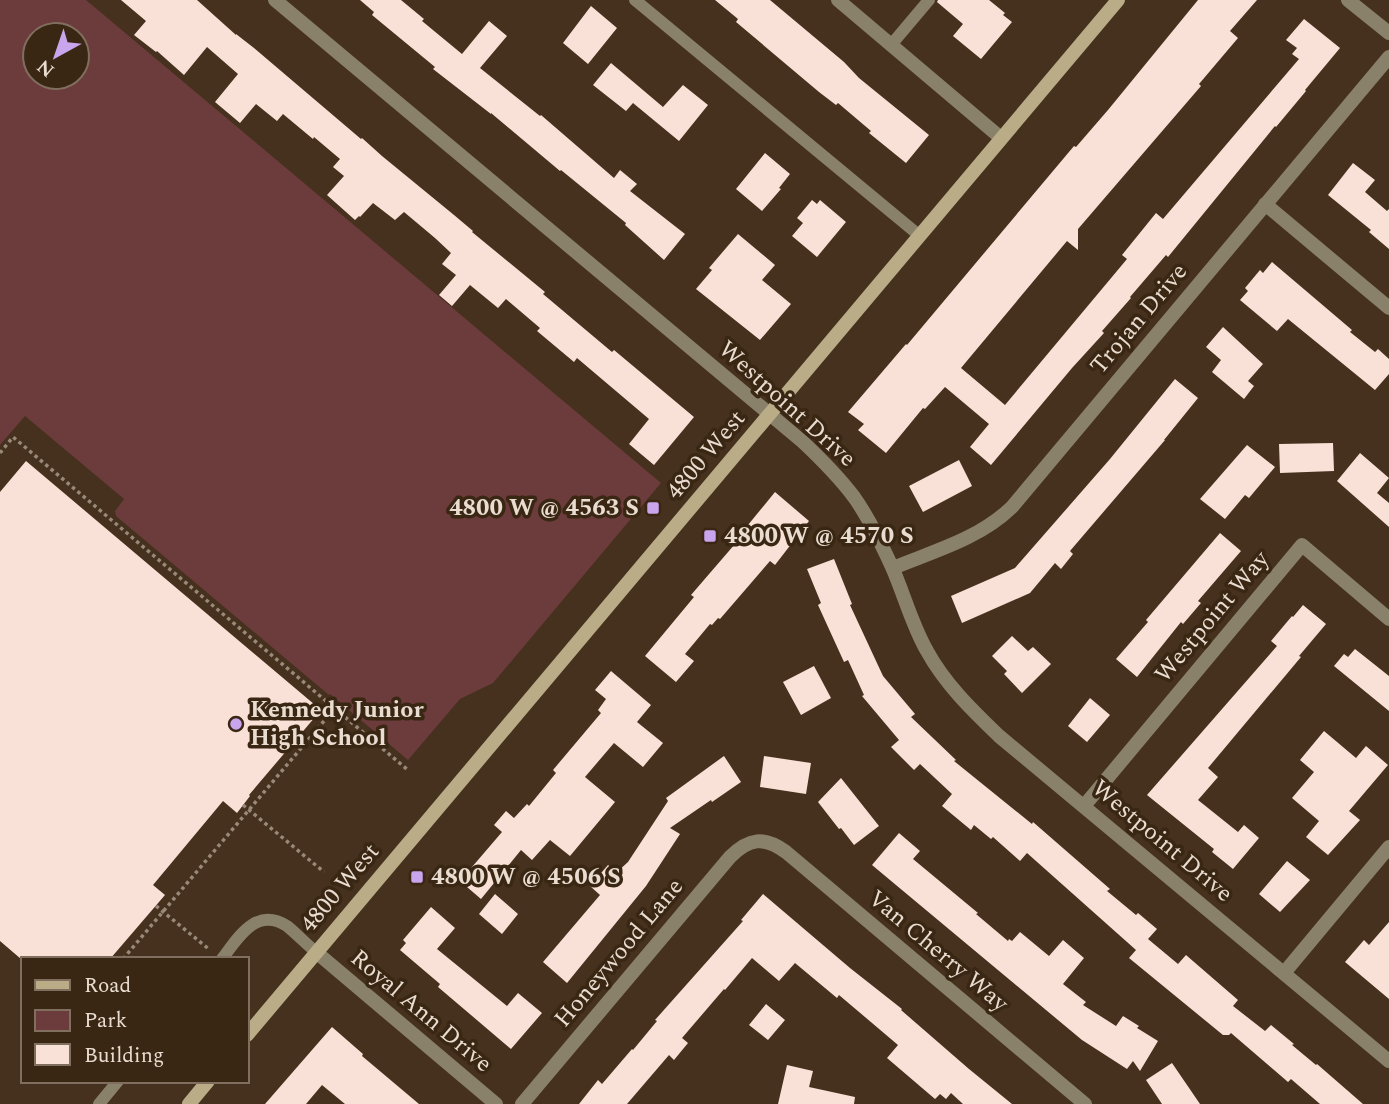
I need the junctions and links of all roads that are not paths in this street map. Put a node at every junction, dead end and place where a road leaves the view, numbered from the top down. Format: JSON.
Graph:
{"nodes":[{"id":1,"x":275,"y":0,"type":"edge"},
{"id":2,"x":635,"y":0,"type":"edge"},
{"id":3,"x":838,"y":0,"type":"edge"},
{"id":4,"x":929,"y":0,"type":"edge"},
{"id":5,"x":1118,"y":0,"type":"edge"},
{"id":6,"x":1348,"y":0,"type":"edge"},
{"id":7,"x":1389,"y":33,"type":"edge"},
{"id":8,"x":891,"y":45,"type":"junction"},
{"id":9,"x":1389,"y":57,"type":"edge"},
{"id":10,"x":1001,"y":138,"type":"junction"},
{"id":11,"x":1265,"y":204,"type":"junction"},
{"id":12,"x":920,"y":236,"type":"junction"},
{"id":13,"x":1389,"y":308,"type":"edge"},
{"id":14,"x":770,"y":415,"type":"junction"},
{"id":15,"x":893,"y":568,"type":"junction"},
{"id":16,"x":1389,"y":619,"type":"edge"},
{"id":17,"x":1084,"y":806,"type":"junction"},
{"id":18,"x":757,"y":841,"type":"joint"},
{"id":19,"x":1389,"y":847,"type":"edge"},
{"id":20,"x":316,"y":952,"type":"junction"},
{"id":21,"x":217,"y":955,"type":"edge"},
{"id":22,"x":1284,"y":973,"type":"junction"},
{"id":23,"x":248,"y":1034,"type":"edge"},
{"id":24,"x":1389,"y":1061,"type":"edge"},
{"id":25,"x":116,"y":1083,"type":"edge"},
{"id":26,"x":206,"y":1083,"type":"edge"},
{"id":27,"x":99,"y":1104,"type":"edge"},
{"id":28,"x":189,"y":1104,"type":"edge"},
{"id":29,"x":496,"y":1104,"type":"edge"},
{"id":30,"x":522,"y":1104,"type":"edge"},
{"id":31,"x":1085,"y":1104,"type":"edge"}],
"edges":[{"from":1,"to":14,"type":"street","name":"Westpoint Drive"},
{"from":2,"to":12,"type":"lane"},
{"from":3,"to":8,"type":"street"},
{"from":4,"to":8,"type":"lane"},
{"from":5,"to":10,"type":"main road","name":"4800 West"},
{"from":6,"to":7,"type":"street"},
{"from":8,"to":10,"type":"street"},
{"from":9,"to":11,"type":"street","name":"Trojan Drive"},
{"from":10,"to":12,"type":"main road","name":"4800 West"},
{"from":11,"to":13,"type":"street"},
{"from":11,"to":15,"type":"street","name":"Trojan Drive"},
{"from":12,"to":14,"type":"main road","name":"4800 West"},
{"from":14,"to":15,"type":"street","name":"Westpoint Drive"},
{"from":14,"to":20,"type":"main road","name":"4800 West"},
{"from":15,"to":17,"type":"street","name":"Westpoint Drive"},
{"from":16,"to":17,"type":"street","name":"Westpoint Way"},
{"from":17,"to":22,"type":"street","name":"Westpoint Drive"},
{"from":18,"to":30,"type":"street","name":"Honeywood Lane"},
{"from":18,"to":31,"type":"street","name":"Van Cherry Way"},
{"from":19,"to":22,"type":"street"},
{"from":20,"to":21,"type":"lane"},
{"from":20,"to":23,"type":"main road","name":"4800 West"},
{"from":20,"to":29,"type":"street","name":"Royal Ann Drive"},
{"from":22,"to":24,"type":"street","name":"Westpoint Drive"},
{"from":25,"to":27,"type":"lane"},
{"from":26,"to":28,"type":"main road"}]}
